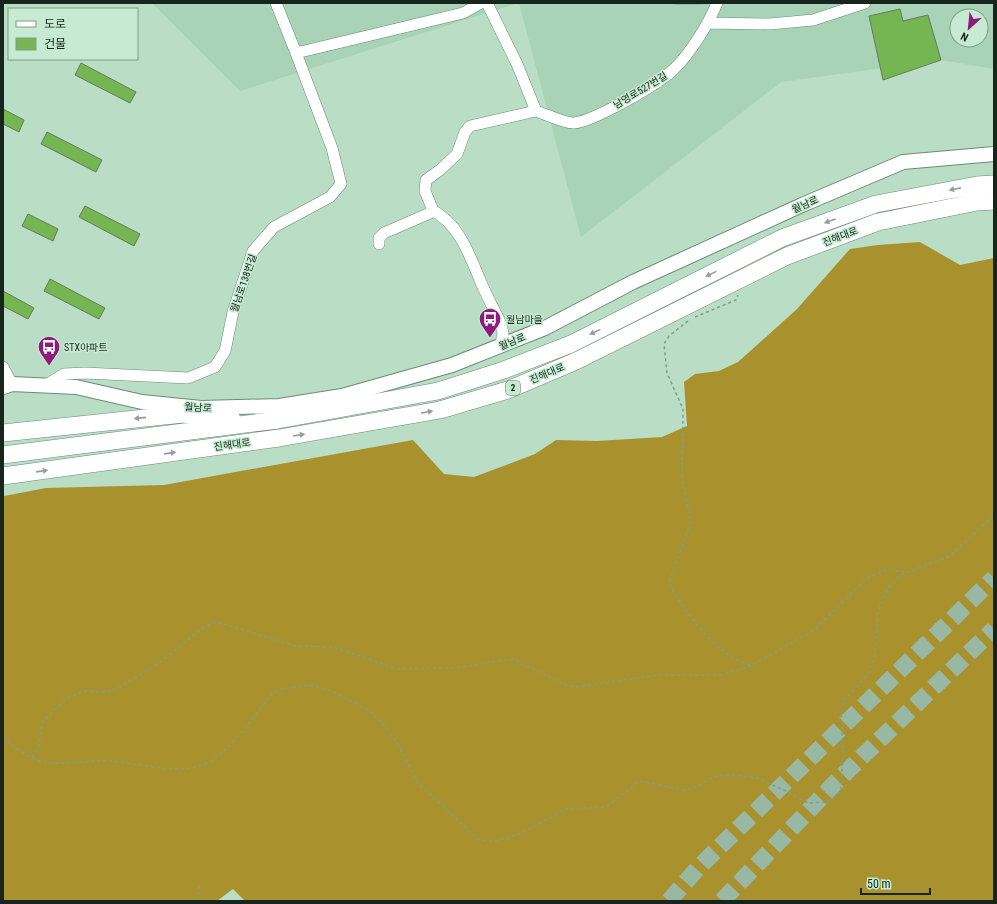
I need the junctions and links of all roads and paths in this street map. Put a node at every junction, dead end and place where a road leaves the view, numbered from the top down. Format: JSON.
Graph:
{"nodes":[{"id":1,"x":276,"y":3,"type":"edge"},
{"id":2,"x":481,"y":3,"type":"edge"},
{"id":3,"x":487,"y":3,"type":"edge"},
{"id":4,"x":717,"y":3,"type":"edge"},
{"id":5,"x":865,"y":3,"type":"edge"},
{"id":6,"x":709,"y":23,"type":"junction"},
{"id":7,"x":296,"y":53,"type":"junction"},
{"id":8,"x":536,"y":111,"type":"junction"},
{"id":9,"x":994,"y":154,"type":"edge"},
{"id":10,"x":994,"y":184,"type":"edge"},
{"id":11,"x":994,"y":201,"type":"edge"},
{"id":12,"x":432,"y":210,"type":"junction"},
{"id":13,"x":379,"y":244,"type":"dead end"},
{"id":14,"x":740,"y":290,"type":"dead end"},
{"id":15,"x":501,"y":345,"type":"junction"},
{"id":16,"x":3,"y":366,"type":"edge"},
{"id":17,"x":48,"y":384,"type":"junction"},
{"id":18,"x":7,"y":385,"type":"edge"},
{"id":19,"x":262,"y":422,"type":"junction"},
{"id":20,"x":3,"y":433,"type":"edge"},
{"id":21,"x":3,"y":455,"type":"edge"},
{"id":22,"x":3,"y":476,"type":"edge"},
{"id":23,"x":994,"y":515,"type":"edge"},
{"id":24,"x":908,"y":572,"type":"junction"},
{"id":25,"x":751,"y":666,"type":"junction"},
{"id":26,"x":3,"y":737,"type":"edge"},
{"id":27,"x":32,"y":757,"type":"junction"},
{"id":28,"x":200,"y":885,"type":"dead end"},
{"id":29,"x":197,"y":901,"type":"edge"}],
"edges":[{"from":1,"to":7,"type":"street"},
{"from":2,"to":7,"type":"street"},
{"from":3,"to":8,"type":"street"},
{"from":4,"to":6,"type":"street","name":"남영로527번길"},
{"from":5,"to":6,"type":"street"},
{"from":6,"to":8,"type":"street","name":"남영로527번길"},
{"from":7,"to":17,"type":"street","name":"월남로138번길"},
{"from":8,"to":12,"type":"street"},
{"from":9,"to":15,"type":"main road","name":"월남로"},
{"from":10,"to":19,"type":"highway","name":"진해대로","number":"2","one_way":true},
{"from":22,"to":11,"type":"highway","name":"진해대로","number":"2","one_way":true},
{"from":12,"to":13,"type":"street"},
{"from":12,"to":15,"type":"street"},
{"from":14,"to":25,"type":"path"},
{"from":15,"to":17,"type":"main road","name":"월남로"},
{"from":16,"to":18,"type":"street"},
{"from":17,"to":18,"type":"main road","name":"월남로"},
{"from":19,"to":20,"type":"highway","one_way":true},
{"from":19,"to":21,"type":"highway","name":"진해대로","number":"2"},
{"from":23,"to":24,"type":"path"},
{"from":24,"to":25,"type":"path"},
{"from":24,"to":27,"type":"path"},
{"from":25,"to":27,"type":"path"},
{"from":26,"to":27,"type":"path"},
{"from":28,"to":29,"type":"path"}]}
